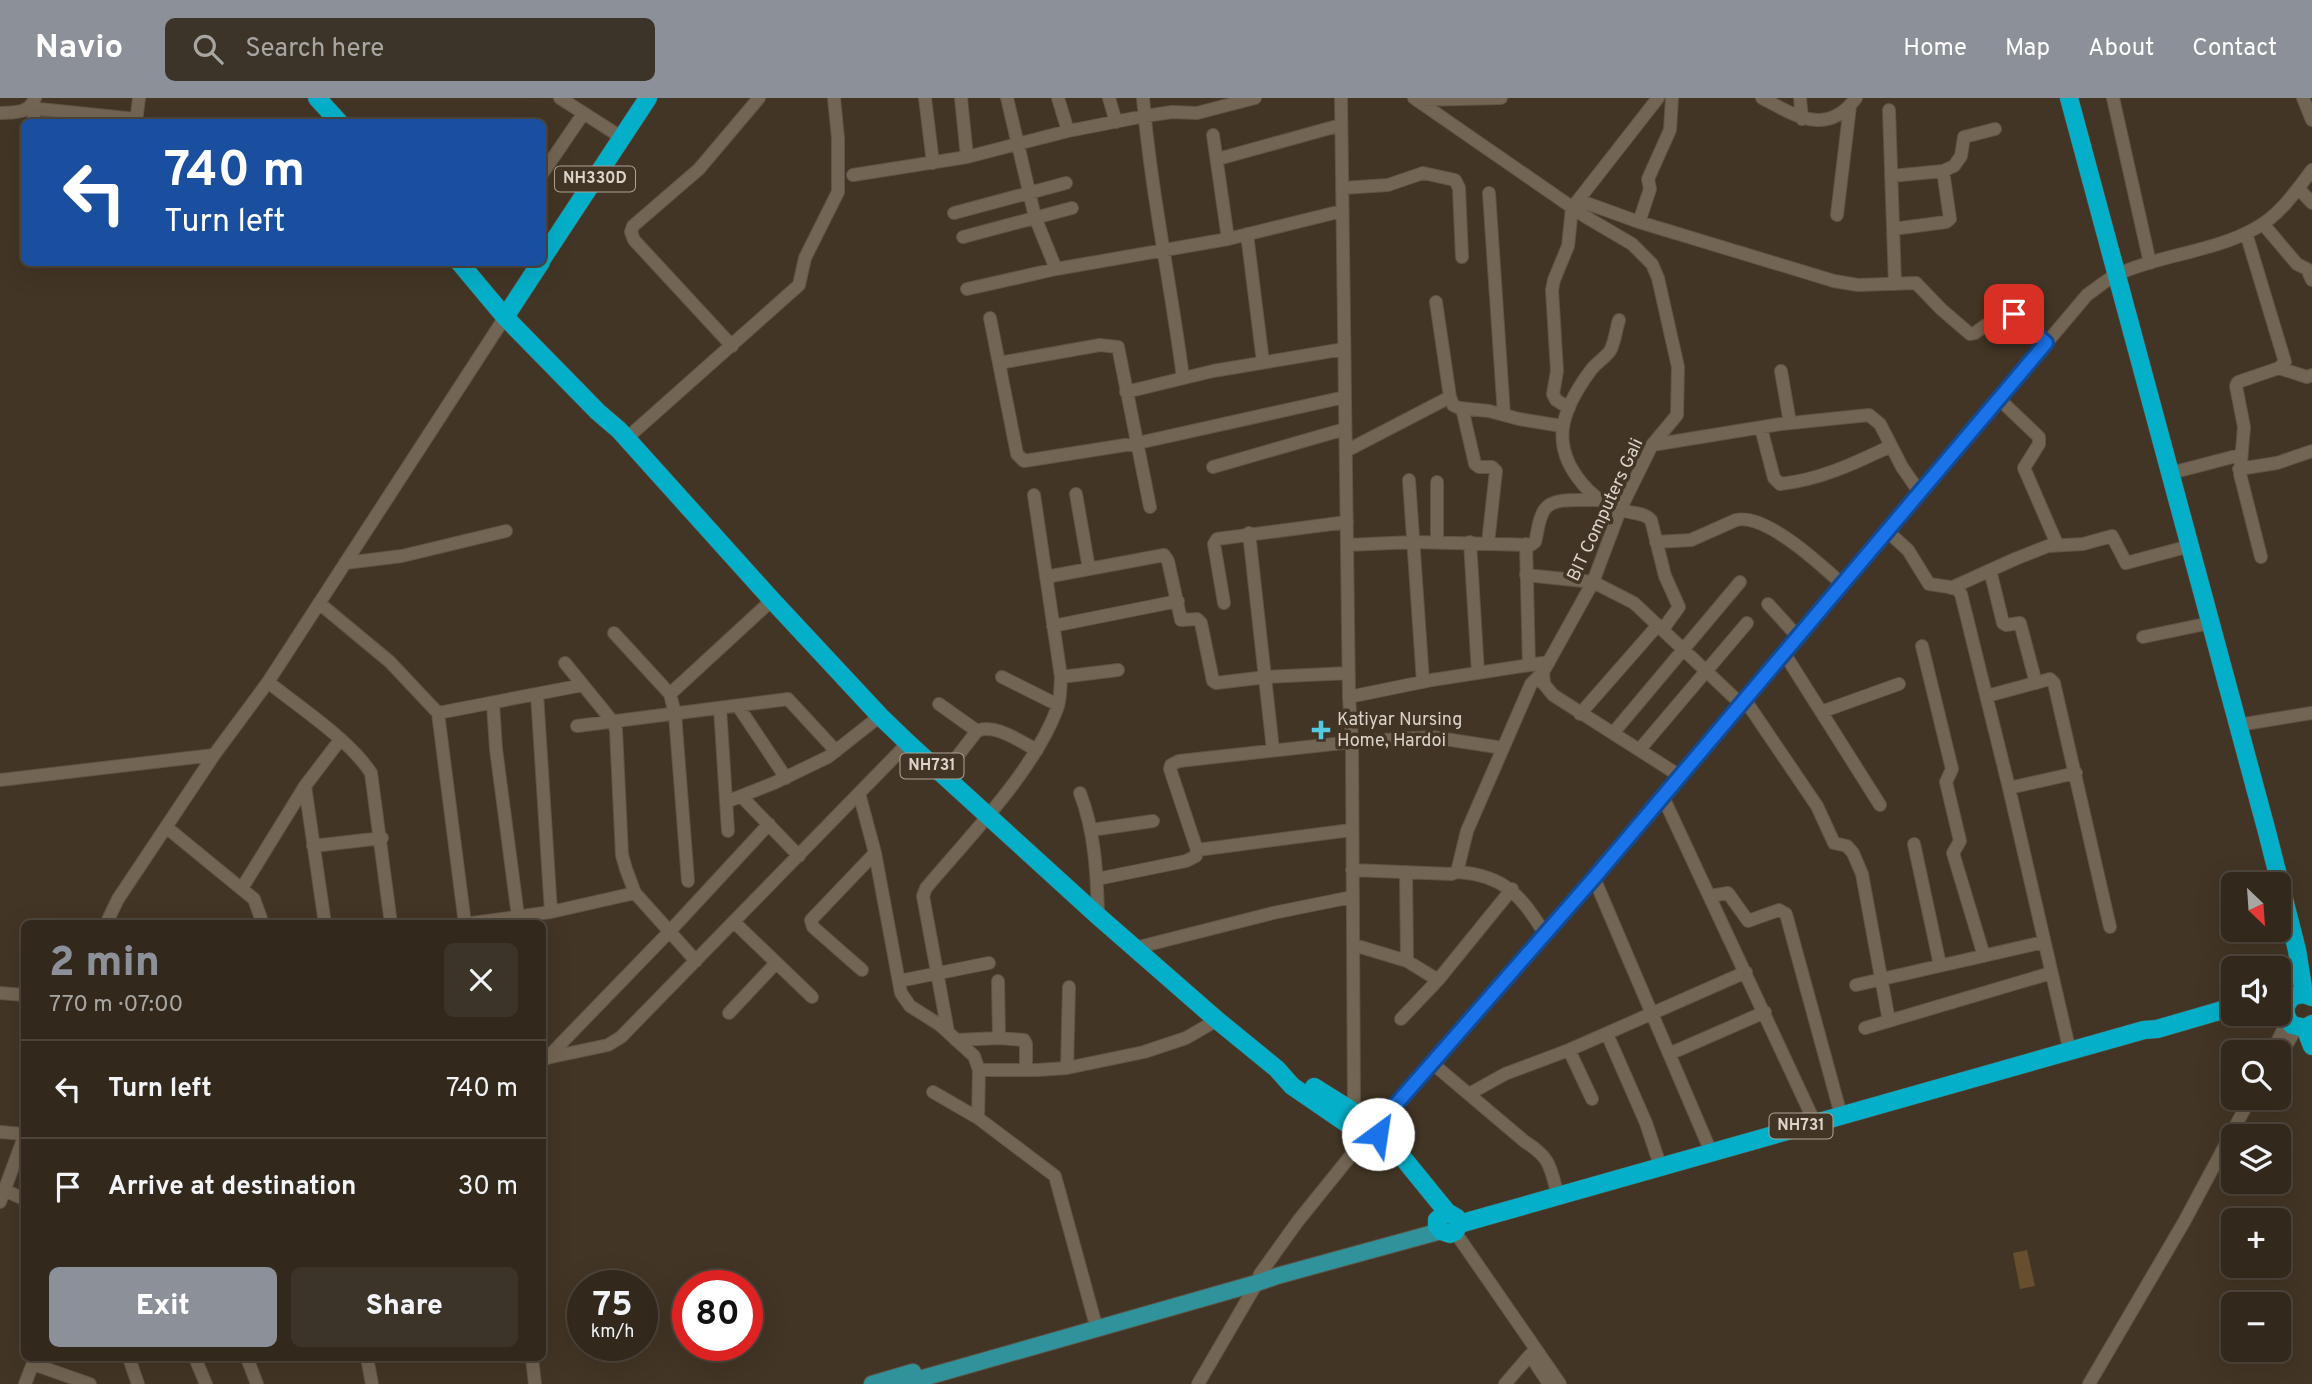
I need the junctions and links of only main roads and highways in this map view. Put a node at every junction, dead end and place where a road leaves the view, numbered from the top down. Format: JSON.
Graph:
{"nodes":[{"id":1,"x":317,"y":98,"type":"edge"},
{"id":2,"x":648,"y":98,"type":"edge"},
{"id":3,"x":2070,"y":98,"type":"edge"},
{"id":4,"x":336,"y":119,"type":"edge"},
{"id":5,"x":546,"y":255,"type":"edge"},
{"id":6,"x":463,"y":266,"type":"edge"},
{"id":7,"x":474,"y":266,"type":"edge"},
{"id":8,"x":539,"y":266,"type":"edge"},
{"id":9,"x":508,"y":312,"type":"junction"},
{"id":10,"x":2221,"y":1003,"type":"edge"},
{"id":11,"x":2298,"y":1006,"type":"edge"},
{"id":12,"x":2221,"y":1010,"type":"edge"},
{"id":13,"x":2144,"y":1030,"type":"junction"},
{"id":14,"x":2312,"y":1046,"type":"edge"},
{"id":15,"x":1277,"y":1069,"type":"junction"},
{"id":16,"x":1371,"y":1131,"type":"junction"},
{"id":17,"x":1448,"y":1226,"type":"junction"},
{"id":18,"x":1258,"y":1279,"type":"junction"},
{"id":19,"x":872,"y":1384,"type":"edge"},
{"id":20,"x":902,"y":1384,"type":"edge"}],
"edges":[{"from":1,"to":4,"type":"highway"},
{"from":2,"to":5,"type":"highway","number":"NH330D"},
{"from":3,"to":11,"type":"highway"},
{"from":6,"to":9,"type":"highway","number":"NH731"},
{"from":7,"to":9,"type":"highway","number":"NH731"},
{"from":8,"to":9,"type":"highway","number":"NH330D"},
{"from":9,"to":15,"type":"highway","number":"NH731"},
{"from":10,"to":13,"type":"highway","number":"NH731"},
{"from":11,"to":14,"type":"highway"},
{"from":12,"to":13,"type":"highway","number":"NH731"},
{"from":13,"to":17,"type":"highway","number":"NH731"},
{"from":15,"to":16,"type":"highway","number":"NH731"},
{"from":15,"to":16,"type":"highway","number":"NH731"},
{"from":16,"to":17,"type":"highway","number":"NH731"},
{"from":17,"to":18,"type":"main road"},
{"from":18,"to":19,"type":"main road"},
{"from":18,"to":20,"type":"main road"}]}
